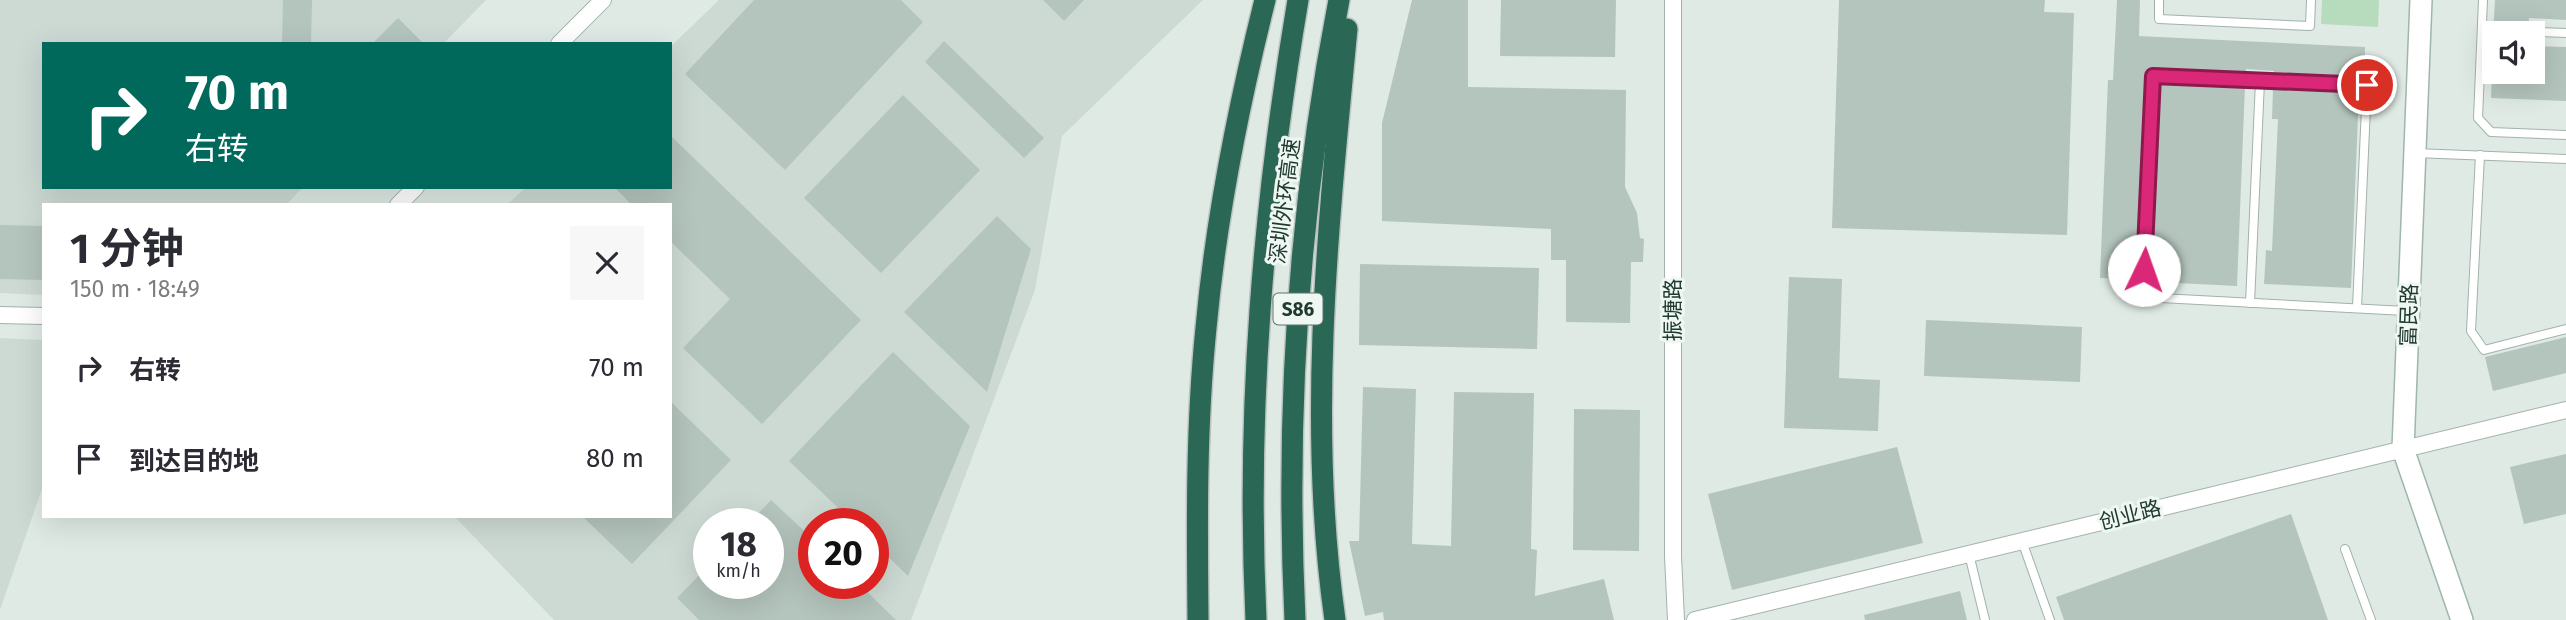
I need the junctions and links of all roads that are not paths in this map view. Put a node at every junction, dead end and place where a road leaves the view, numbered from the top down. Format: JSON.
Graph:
{"nodes":[{"id":1,"x":603,"y":0,"type":"edge"},
{"id":2,"x":1265,"y":0,"type":"edge"},
{"id":3,"x":1298,"y":0,"type":"edge"},
{"id":4,"x":1339,"y":0,"type":"edge"},
{"id":5,"x":1350,"y":0,"type":"edge"},
{"id":6,"x":1674,"y":0,"type":"edge"},
{"id":7,"x":2160,"y":0,"type":"edge"},
{"id":8,"x":2311,"y":0,"type":"edge"},
{"id":9,"x":2421,"y":0,"type":"edge"},
{"id":10,"x":2483,"y":0,"type":"edge"},
{"id":11,"x":2545,"y":32,"type":"edge"},
{"id":12,"x":2566,"y":33,"type":"edge"},
{"id":13,"x":561,"y":42,"type":"edge"},
{"id":14,"x":2260,"y":81,"type":"junction"},
{"id":15,"x":2566,"y":135,"type":"edge"},
{"id":16,"x":2415,"y":153,"type":"junction"},
{"id":17,"x":2480,"y":155,"type":"junction"},
{"id":18,"x":2566,"y":159,"type":"edge"},
{"id":19,"x":414,"y":189,"type":"edge"},
{"id":20,"x":400,"y":203,"type":"edge"},
{"id":21,"x":2250,"y":303,"type":"junction"},
{"id":22,"x":2357,"y":308,"type":"junction"},
{"id":23,"x":2409,"y":311,"type":"junction"},
{"id":24,"x":0,"y":315,"type":"edge"},
{"id":25,"x":42,"y":316,"type":"edge"},
{"id":26,"x":2566,"y":329,"type":"edge"},
{"id":27,"x":2566,"y":410,"type":"edge"},
{"id":28,"x":2403,"y":449,"type":"junction"},
{"id":29,"x":2022,"y":541,"type":"junction"},
{"id":30,"x":2346,"y":549,"type":"dead end"},
{"id":31,"x":1969,"y":554,"type":"junction"},
{"id":32,"x":2371,"y":618,"type":"edge"},
{"id":33,"x":1198,"y":620,"type":"edge"},
{"id":34,"x":1256,"y":620,"type":"edge"},
{"id":35,"x":1295,"y":620,"type":"edge"},
{"id":36,"x":1335,"y":620,"type":"edge"},
{"id":37,"x":1676,"y":620,"type":"edge"},
{"id":38,"x":1695,"y":620,"type":"edge"},
{"id":39,"x":1985,"y":620,"type":"edge"},
{"id":40,"x":2050,"y":620,"type":"edge"},
{"id":41,"x":2361,"y":620,"type":"edge"},
{"id":42,"x":2462,"y":620,"type":"edge"}],
"edges":[{"from":1,"to":13,"type":"street"},
{"from":2,"to":33,"type":"highway"},
{"from":3,"to":34,"type":"highway","name":"深圳外环高速","number":"S86"},
{"from":4,"to":35,"type":"highway","name":"深圳外环高速","number":"S86"},
{"from":5,"to":36,"type":"highway"},
{"from":6,"to":37,"type":"street","name":"振塘路"},
{"from":7,"to":8,"type":"lane"},
{"from":9,"to":16,"type":"street","name":"富民路"},
{"from":10,"to":15,"type":"lane"},
{"from":11,"to":12,"type":"lane"},
{"from":14,"to":21,"type":"lane"},
{"from":14,"to":21,"type":"lane"},
{"from":14,"to":22,"type":"lane"},
{"from":16,"to":17,"type":"lane"},
{"from":16,"to":23,"type":"street","name":"富民路"},
{"from":17,"to":18,"type":"lane"},
{"from":17,"to":26,"type":"lane"},
{"from":19,"to":20,"type":"street"},
{"from":21,"to":22,"type":"lane"},
{"from":22,"to":23,"type":"lane"},
{"from":23,"to":28,"type":"street","name":"富民路"},
{"from":24,"to":25,"type":"street"},
{"from":27,"to":28,"type":"street","name":"创业路"},
{"from":28,"to":29,"type":"street","name":"创业路"},
{"from":28,"to":42,"type":"street","name":"富民路"},
{"from":29,"to":31,"type":"street","name":"创业路"},
{"from":29,"to":40,"type":"lane"},
{"from":30,"to":32,"type":"lane"},
{"from":31,"to":38,"type":"street","name":"创业路"},
{"from":31,"to":39,"type":"lane"},
{"from":32,"to":41,"type":"lane"}]}
